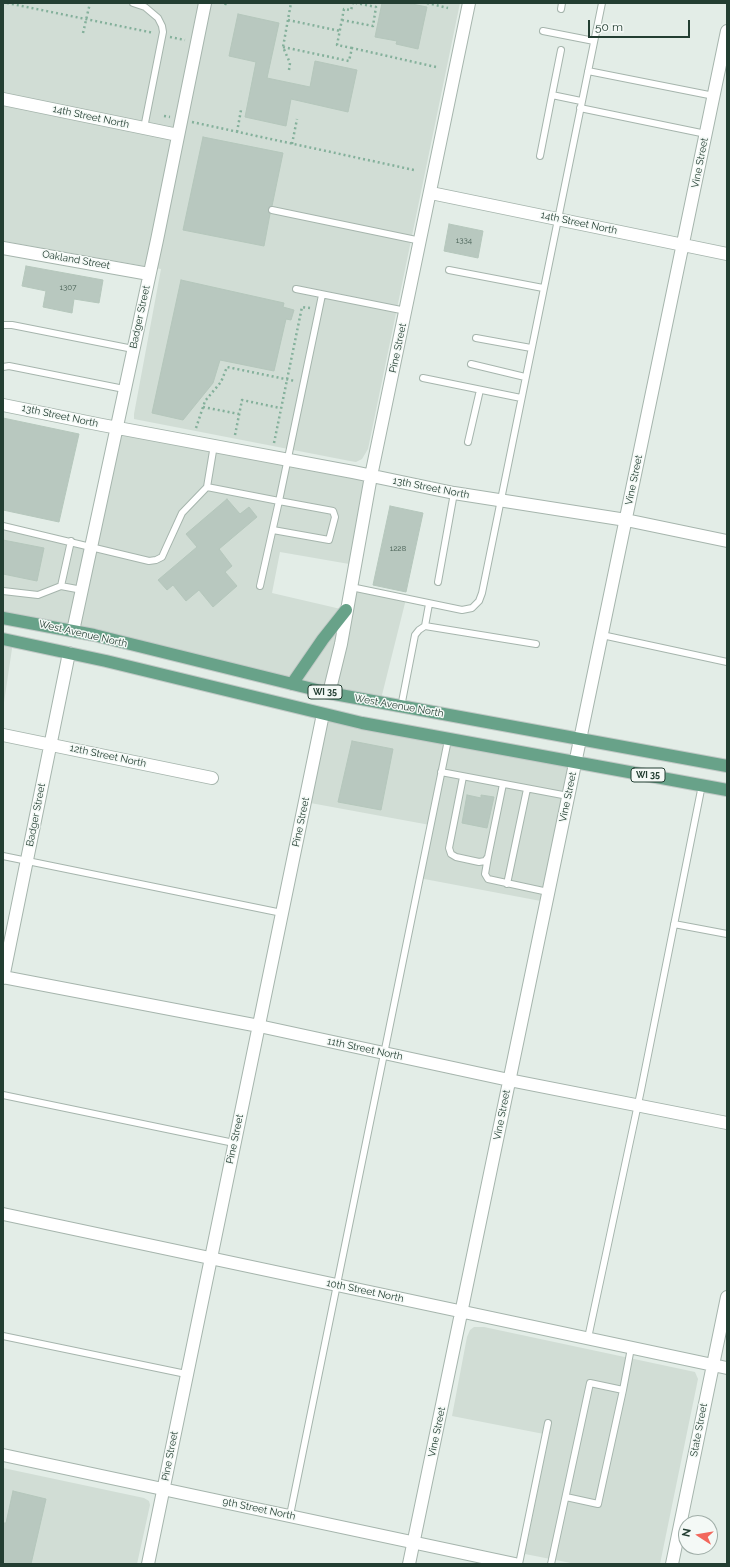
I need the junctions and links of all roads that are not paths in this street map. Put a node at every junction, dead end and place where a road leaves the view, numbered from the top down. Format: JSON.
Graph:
{"nodes":[{"id":1,"x":133,"y":3,"type":"edge"},
{"id":2,"x":205,"y":3,"type":"edge"},
{"id":3,"x":469,"y":3,"type":"edge"},
{"id":4,"x":602,"y":3,"type":"edge"},
{"id":5,"x":543,"y":31,"type":"dead end"},
{"id":6,"x":727,"y":31,"type":"edge"},
{"id":7,"x":594,"y":41,"type":"junction"},
{"id":8,"x":561,"y":50,"type":"dead end"},
{"id":9,"x":588,"y":71,"type":"junction"},
{"id":10,"x":552,"y":95,"type":"junction"},
{"id":11,"x":714,"y":96,"type":"junction"},
{"id":12,"x":3,"y":99,"type":"edge"},
{"id":13,"x":581,"y":101,"type":"junction"},
{"id":14,"x":580,"y":108,"type":"junction"},
{"id":15,"x":144,"y":128,"type":"junction"},
{"id":16,"x":706,"y":134,"type":"junction"},
{"id":17,"x":178,"y":135,"type":"junction"},
{"id":18,"x":540,"y":156,"type":"dead end"},
{"id":19,"x":431,"y":194,"type":"junction"},
{"id":20,"x":272,"y":210,"type":"dead end"},
{"id":21,"x":557,"y":219,"type":"junction"},
{"id":22,"x":421,"y":241,"type":"junction"},
{"id":23,"x":684,"y":245,"type":"junction"},
{"id":24,"x":3,"y":248,"type":"edge"},
{"id":25,"x":727,"y":254,"type":"edge"},
{"id":26,"x":448,"y":270,"type":"dead end"},
{"id":27,"x":149,"y":274,"type":"junction"},
{"id":28,"x":543,"y":288,"type":"junction"},
{"id":29,"x":296,"y":289,"type":"dead end"},
{"id":30,"x":322,"y":295,"type":"junction"},
{"id":31,"x":406,"y":311,"type":"junction"},
{"id":32,"x":3,"y":325,"type":"edge"},
{"id":33,"x":476,"y":338,"type":"dead end"},
{"id":34,"x":531,"y":348,"type":"junction"},
{"id":35,"x":133,"y":349,"type":"junction"},
{"id":36,"x":471,"y":364,"type":"dead end"},
{"id":37,"x":3,"y":367,"type":"edge"},
{"id":38,"x":525,"y":377,"type":"junction"},
{"id":39,"x":423,"y":378,"type":"dead end"},
{"id":40,"x":124,"y":389,"type":"junction"},
{"id":41,"x":480,"y":390,"type":"junction"},
{"id":42,"x":521,"y":398,"type":"junction"},
{"id":43,"x":3,"y":405,"type":"edge"},
{"id":44,"x":117,"y":428,"type":"junction"},
{"id":45,"x":468,"y":442,"type":"dead end"},
{"id":46,"x":214,"y":445,"type":"junction"},
{"id":47,"x":288,"y":460,"type":"junction"},
{"id":48,"x":371,"y":476,"type":"junction"},
{"id":49,"x":207,"y":486,"type":"junction"},
{"id":50,"x":454,"y":493,"type":"junction"},
{"id":51,"x":279,"y":501,"type":"junction"},
{"id":52,"x":500,"y":501,"type":"junction"},
{"id":53,"x":626,"y":520,"type":"junction"},
{"id":54,"x":3,"y":526,"type":"edge"},
{"id":55,"x":273,"y":530,"type":"junction"},
{"id":56,"x":71,"y":541,"type":"junction"},
{"id":57,"x":727,"y":541,"type":"edge"},
{"id":58,"x":92,"y":546,"type":"junction"},
{"id":59,"x":438,"y":582,"type":"dead end"},
{"id":60,"x":61,"y":586,"type":"junction"},
{"id":61,"x":260,"y":586,"type":"dead end"},
{"id":62,"x":351,"y":587,"type":"junction"},
{"id":63,"x":82,"y":590,"type":"junction"},
{"id":64,"x":3,"y":592,"type":"edge"},
{"id":65,"x":429,"y":604,"type":"junction"},
{"id":66,"x":346,"y":610,"type":"junction"},
{"id":67,"x":3,"y":618,"type":"edge"},
{"id":68,"x":425,"y":626,"type":"junction"},
{"id":69,"x":73,"y":631,"type":"junction"},
{"id":70,"x":602,"y":635,"type":"junction"},
{"id":71,"x":3,"y":639,"type":"edge"},
{"id":72,"x":536,"y":644,"type":"dead end"},
{"id":73,"x":68,"y":653,"type":"junction"},
{"id":74,"x":727,"y":662,"type":"edge"},
{"id":75,"x":292,"y":684,"type":"junction"},
{"id":76,"x":329,"y":693,"type":"junction"},
{"id":77,"x":400,"y":707,"type":"junction"},
{"id":78,"x":323,"y":714,"type":"junction"},
{"id":79,"x":3,"y":735,"type":"edge"},
{"id":80,"x":580,"y":739,"type":"junction"},
{"id":81,"x":448,"y":740,"type":"junction"},
{"id":82,"x":51,"y":744,"type":"junction"},
{"id":83,"x":575,"y":762,"type":"junction"},
{"id":84,"x":727,"y":766,"type":"edge"},
{"id":85,"x":441,"y":772,"type":"junction"},
{"id":86,"x":463,"y":777,"type":"junction"},
{"id":87,"x":212,"y":778,"type":"dead end"},
{"id":88,"x":503,"y":784,"type":"junction"},
{"id":89,"x":702,"y":785,"type":"junction"},
{"id":90,"x":527,"y":789,"type":"junction"},
{"id":91,"x":727,"y":790,"type":"edge"},
{"id":92,"x":568,"y":796,"type":"junction"},
{"id":93,"x":3,"y":856,"type":"edge"},
{"id":94,"x":488,"y":857,"type":"junction"},
{"id":95,"x":27,"y":861,"type":"junction"},
{"id":96,"x":507,"y":884,"type":"junction"},
{"id":97,"x":548,"y":892,"type":"junction"},
{"id":98,"x":282,"y":913,"type":"junction"},
{"id":99,"x":674,"y":924,"type":"junction"},
{"id":100,"x":727,"y":934,"type":"edge"},
{"id":101,"x":3,"y":977,"type":"edge"},
{"id":102,"x":259,"y":1026,"type":"junction"},
{"id":103,"x":383,"y":1053,"type":"junction"},
{"id":104,"x":509,"y":1080,"type":"junction"},
{"id":105,"x":3,"y":1095,"type":"edge"},
{"id":106,"x":637,"y":1106,"type":"junction"},
{"id":107,"x":727,"y":1123,"type":"edge"},
{"id":108,"x":234,"y":1143,"type":"junction"},
{"id":109,"x":3,"y":1214,"type":"edge"},
{"id":110,"x":210,"y":1259,"type":"junction"},
{"id":111,"x":337,"y":1285,"type":"junction"},
{"id":112,"x":727,"y":1297,"type":"edge"},
{"id":113,"x":461,"y":1312,"type":"junction"},
{"id":114,"x":3,"y":1336,"type":"edge"},
{"id":115,"x":588,"y":1338,"type":"junction"},
{"id":116,"x":632,"y":1348,"type":"junction"},
{"id":117,"x":713,"y":1365,"type":"junction"},
{"id":118,"x":727,"y":1368,"type":"edge"},
{"id":119,"x":186,"y":1374,"type":"junction"},
{"id":120,"x":623,"y":1390,"type":"junction"},
{"id":121,"x":548,"y":1423,"type":"dead end"},
{"id":122,"x":3,"y":1455,"type":"edge"},
{"id":123,"x":163,"y":1489,"type":"junction"},
{"id":124,"x":566,"y":1497,"type":"junction"},
{"id":125,"x":290,"y":1515,"type":"junction"},
{"id":126,"x":414,"y":1543,"type":"junction"},
{"id":127,"x":148,"y":1564,"type":"edge"},
{"id":128,"x":409,"y":1564,"type":"edge"},
{"id":129,"x":515,"y":1564,"type":"edge"},
{"id":130,"x":519,"y":1564,"type":"edge"},
{"id":131,"x":551,"y":1564,"type":"edge"},
{"id":132,"x":672,"y":1564,"type":"edge"}],
"edges":[{"from":1,"to":15,"type":"lane"},
{"from":2,"to":17,"type":"street","name":"Badger Street"},
{"from":3,"to":19,"type":"street","name":"Pine Street"},
{"from":4,"to":7,"type":"lane"},
{"from":5,"to":7,"type":"lane"},
{"from":6,"to":11,"type":"street","name":"Vine Street"},
{"from":7,"to":9,"type":"lane"},
{"from":8,"to":10,"type":"lane"},
{"from":9,"to":11,"type":"lane"},
{"from":9,"to":13,"type":"lane"},
{"from":10,"to":13,"type":"lane"},
{"from":10,"to":18,"type":"lane"},
{"from":11,"to":16,"type":"street","name":"Vine Street"},
{"from":12,"to":15,"type":"street","name":"14th Street North"},
{"from":13,"to":14,"type":"lane"},
{"from":14,"to":16,"type":"lane"},
{"from":14,"to":21,"type":"lane"},
{"from":15,"to":17,"type":"street","name":"14th Street North"},
{"from":16,"to":23,"type":"street","name":"Vine Street"},
{"from":17,"to":27,"type":"street","name":"Badger Street"},
{"from":19,"to":21,"type":"street","name":"14th Street North"},
{"from":19,"to":22,"type":"street","name":"Pine Street"},
{"from":20,"to":22,"type":"lane"},
{"from":21,"to":23,"type":"street","name":"14th Street North"},
{"from":21,"to":28,"type":"lane"},
{"from":22,"to":31,"type":"street","name":"Pine Street"},
{"from":23,"to":25,"type":"street","name":"14th Street North"},
{"from":23,"to":53,"type":"street","name":"Vine Street"},
{"from":24,"to":27,"type":"street","name":"Oakland Street"},
{"from":26,"to":28,"type":"lane"},
{"from":27,"to":35,"type":"street","name":"Badger Street"},
{"from":28,"to":34,"type":"lane"},
{"from":29,"to":30,"type":"lane"},
{"from":30,"to":31,"type":"lane"},
{"from":30,"to":47,"type":"lane"},
{"from":31,"to":48,"type":"street","name":"Pine Street"},
{"from":32,"to":35,"type":"lane"},
{"from":33,"to":34,"type":"lane"},
{"from":34,"to":38,"type":"lane"},
{"from":35,"to":40,"type":"street","name":"Badger Street"},
{"from":36,"to":38,"type":"lane"},
{"from":37,"to":40,"type":"lane"},
{"from":38,"to":42,"type":"lane"},
{"from":39,"to":41,"type":"lane"},
{"from":40,"to":44,"type":"street","name":"Badger Street"},
{"from":41,"to":42,"type":"lane"},
{"from":41,"to":45,"type":"lane"},
{"from":42,"to":52,"type":"lane"},
{"from":43,"to":44,"type":"street","name":"13th Street North"},
{"from":44,"to":46,"type":"street","name":"13th Street North"},
{"from":44,"to":58,"type":"street","name":"Badger Street"},
{"from":46,"to":47,"type":"street","name":"13th Street North"},
{"from":46,"to":49,"type":"lane"},
{"from":47,"to":48,"type":"street","name":"13th Street North"},
{"from":47,"to":51,"type":"lane"},
{"from":48,"to":50,"type":"street","name":"13th Street North"},
{"from":48,"to":62,"type":"street","name":"Pine Street"},
{"from":49,"to":51,"type":"lane"},
{"from":49,"to":58,"type":"lane"},
{"from":50,"to":52,"type":"street","name":"13th Street North"},
{"from":50,"to":59,"type":"lane"},
{"from":51,"to":55,"type":"lane"},
{"from":51,"to":55,"type":"lane"},
{"from":52,"to":53,"type":"street","name":"13th Street North"},
{"from":52,"to":65,"type":"lane"},
{"from":53,"to":57,"type":"street","name":"13th Street North"},
{"from":53,"to":70,"type":"street","name":"Vine Street"},
{"from":54,"to":56,"type":"lane"},
{"from":55,"to":61,"type":"lane"},
{"from":56,"to":58,"type":"lane"},
{"from":56,"to":60,"type":"lane"},
{"from":58,"to":63,"type":"street","name":"Badger Street"},
{"from":60,"to":63,"type":"lane"},
{"from":60,"to":64,"type":"lane"},
{"from":62,"to":65,"type":"lane"},
{"from":62,"to":66,"type":"street","name":"Pine Street"},
{"from":63,"to":69,"type":"street","name":"Badger Street"},
{"from":65,"to":68,"type":"lane"},
{"from":66,"to":75,"type":"main road"},
{"from":66,"to":76,"type":"street","name":"Pine Street"},
{"from":67,"to":69,"type":"main road","name":"West Avenue North","number":"WI 35"},
{"from":68,"to":72,"type":"lane"},
{"from":68,"to":77,"type":"lane"},
{"from":69,"to":75,"type":"main road","name":"West Avenue North","number":"WI 35"},
{"from":70,"to":74,"type":"lane"},
{"from":70,"to":80,"type":"street","name":"Vine Street"},
{"from":71,"to":73,"type":"main road","number":"WI 35"},
{"from":73,"to":78,"type":"main road","number":"WI 35"},
{"from":73,"to":82,"type":"street","name":"Badger Street"},
{"from":75,"to":76,"type":"main road","name":"West Avenue North","number":"WI 35"},
{"from":76,"to":77,"type":"main road","name":"West Avenue North","number":"WI 35"},
{"from":77,"to":80,"type":"main road","name":"West Avenue North","number":"WI 35"},
{"from":78,"to":81,"type":"main road","number":"WI 35"},
{"from":78,"to":98,"type":"street","name":"Pine Street"},
{"from":79,"to":82,"type":"street","name":"12th Street North"},
{"from":80,"to":83,"type":"street","name":"Vine Street"},
{"from":80,"to":84,"type":"main road","name":"West Avenue North","number":"WI 35"},
{"from":81,"to":83,"type":"main road","number":"WI 35"},
{"from":81,"to":85,"type":"lane"},
{"from":82,"to":87,"type":"street","name":"12th Street North"},
{"from":82,"to":95,"type":"street","name":"Badger Street"},
{"from":83,"to":89,"type":"main road","number":"WI 35"},
{"from":83,"to":92,"type":"street","name":"Vine Street"},
{"from":85,"to":86,"type":"lane"},
{"from":85,"to":103,"type":"lane"},
{"from":86,"to":88,"type":"lane"},
{"from":86,"to":94,"type":"lane"},
{"from":88,"to":90,"type":"lane"},
{"from":88,"to":94,"type":"lane"},
{"from":89,"to":91,"type":"main road","number":"WI 35"},
{"from":89,"to":99,"type":"lane"},
{"from":90,"to":92,"type":"lane"},
{"from":90,"to":96,"type":"lane"},
{"from":92,"to":97,"type":"street","name":"Vine Street"},
{"from":93,"to":95,"type":"lane"},
{"from":94,"to":96,"type":"lane"},
{"from":95,"to":98,"type":"lane"},
{"from":95,"to":101,"type":"street","name":"Badger Street"},
{"from":96,"to":97,"type":"lane"},
{"from":97,"to":104,"type":"street","name":"Vine Street"},
{"from":98,"to":102,"type":"street","name":"Pine Street"},
{"from":99,"to":100,"type":"lane"},
{"from":99,"to":106,"type":"lane"},
{"from":101,"to":102,"type":"street","name":"11th Street North"},
{"from":102,"to":103,"type":"street","name":"11th Street North"},
{"from":102,"to":108,"type":"street","name":"Pine Street"},
{"from":103,"to":104,"type":"street","name":"11th Street North"},
{"from":103,"to":111,"type":"lane"},
{"from":104,"to":106,"type":"street","name":"11th Street North"},
{"from":104,"to":113,"type":"street","name":"Vine Street"},
{"from":105,"to":108,"type":"lane"},
{"from":106,"to":107,"type":"street","name":"11th Street North"},
{"from":106,"to":115,"type":"lane"},
{"from":108,"to":110,"type":"street","name":"Pine Street"},
{"from":109,"to":110,"type":"street","name":"10th Street North"},
{"from":110,"to":111,"type":"street","name":"10th Street North"},
{"from":110,"to":119,"type":"street","name":"Pine Street"},
{"from":111,"to":113,"type":"street","name":"10th Street North"},
{"from":111,"to":125,"type":"lane"},
{"from":112,"to":117,"type":"street","name":"State Street"},
{"from":113,"to":115,"type":"street","name":"10th Street North"},
{"from":113,"to":126,"type":"street","name":"Vine Street"},
{"from":114,"to":119,"type":"lane"},
{"from":115,"to":116,"type":"street","name":"10th Street North"},
{"from":116,"to":117,"type":"street","name":"10th Street North"},
{"from":116,"to":120,"type":"lane"},
{"from":117,"to":118,"type":"street","name":"10th Street North"},
{"from":117,"to":132,"type":"street","name":"State Street"},
{"from":119,"to":123,"type":"street","name":"Pine Street"},
{"from":120,"to":124,"type":"lane"},
{"from":120,"to":124,"type":"lane"},
{"from":121,"to":130,"type":"lane"},
{"from":122,"to":123,"type":"street","name":"9th Street North"},
{"from":123,"to":125,"type":"street","name":"9th Street North"},
{"from":123,"to":127,"type":"street","name":"Pine Street"},
{"from":124,"to":131,"type":"lane"},
{"from":125,"to":126,"type":"street","name":"9th Street North"},
{"from":126,"to":128,"type":"street","name":"Vine Street"},
{"from":126,"to":129,"type":"street","name":"9th Street North"}]}
